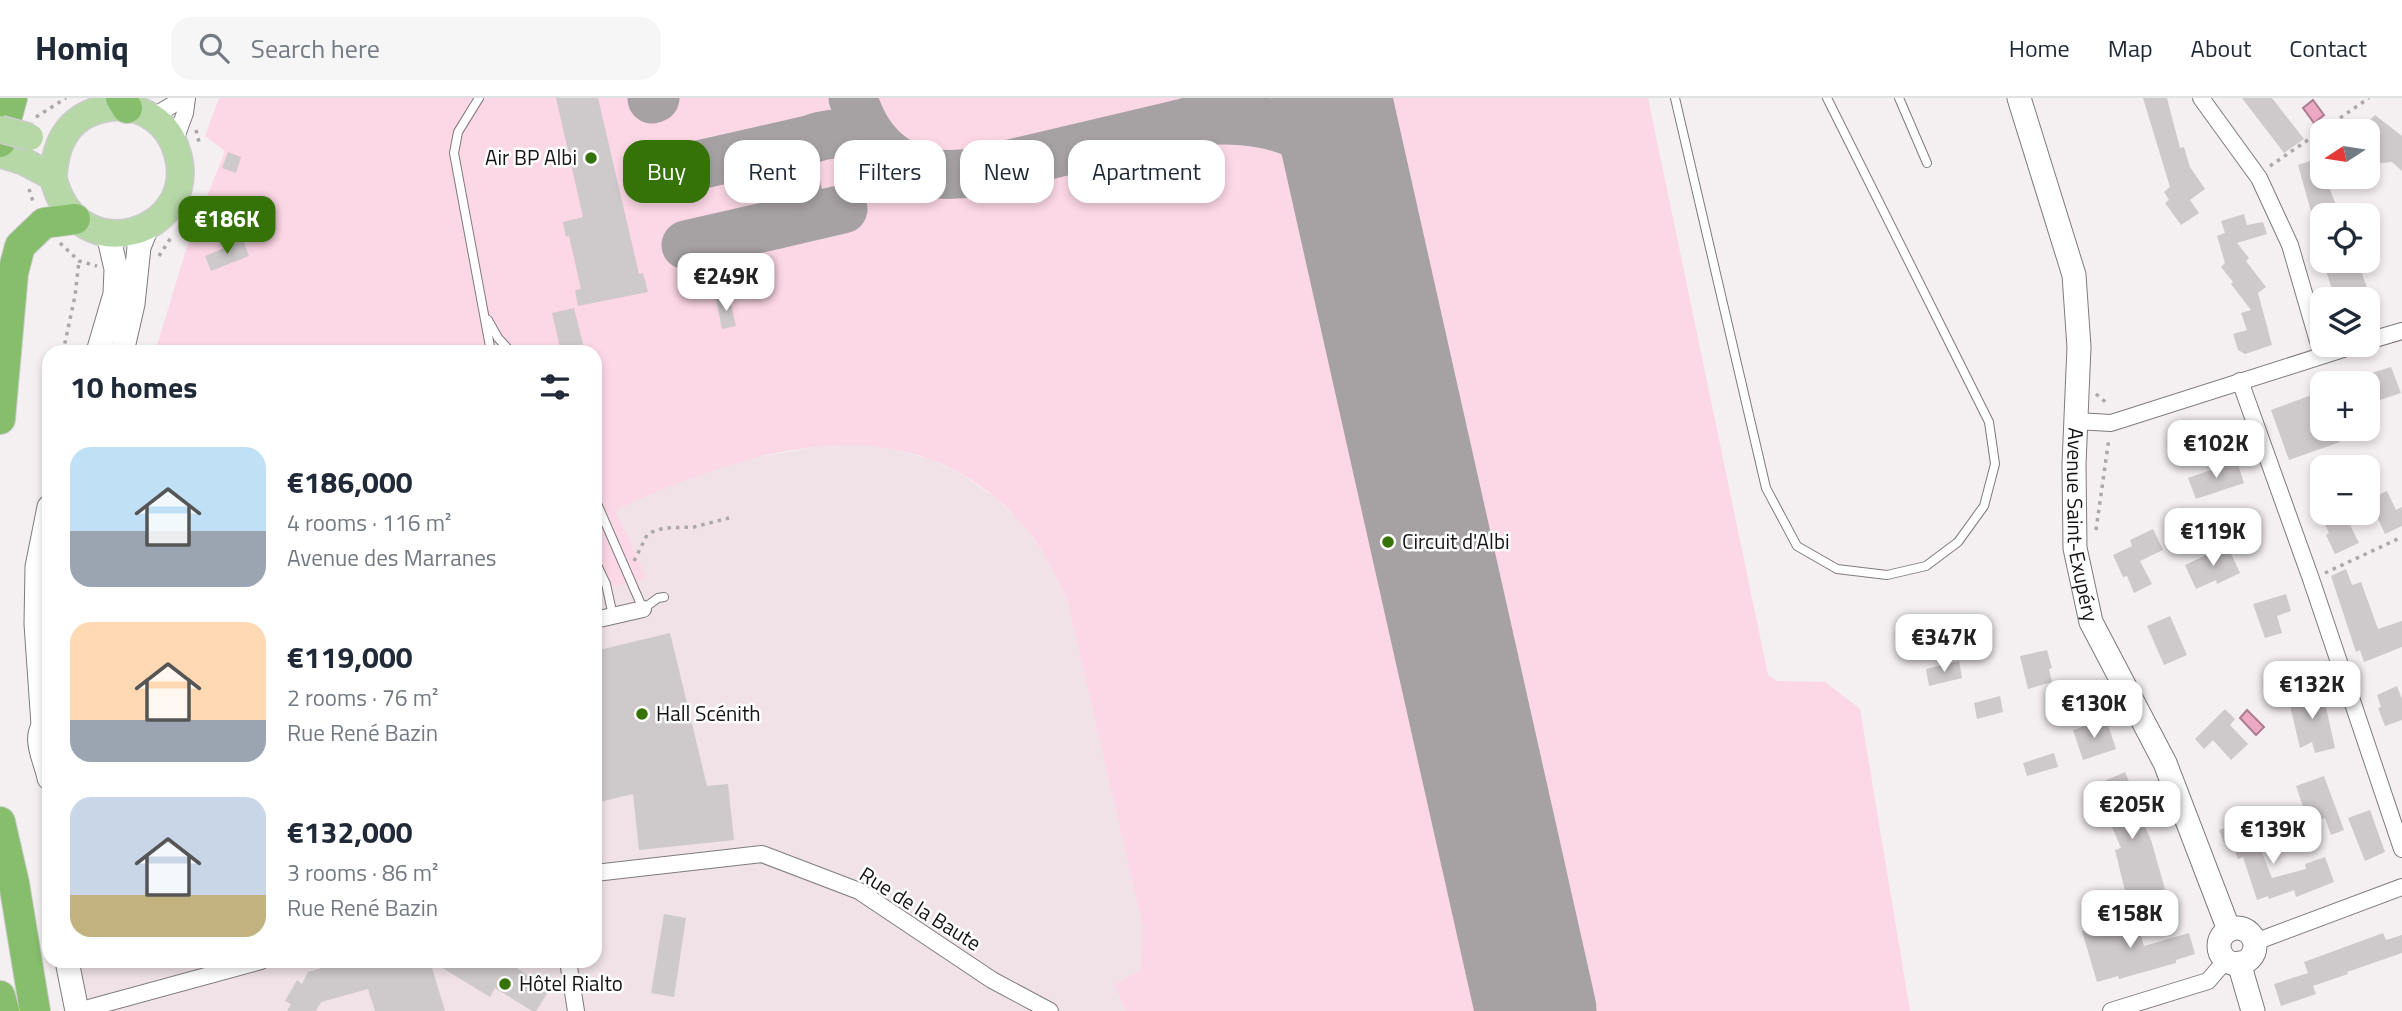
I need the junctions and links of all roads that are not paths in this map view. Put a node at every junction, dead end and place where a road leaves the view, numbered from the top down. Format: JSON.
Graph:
{"nodes":[{"id":1,"x":12,"y":98,"type":"edge"},
{"id":2,"x":186,"y":98,"type":"edge"},
{"id":3,"x":479,"y":98,"type":"edge"},
{"id":4,"x":1675,"y":98,"type":"edge"},
{"id":5,"x":1827,"y":98,"type":"edge"},
{"id":6,"x":1899,"y":98,"type":"edge"},
{"id":7,"x":2018,"y":98,"type":"edge"},
{"id":8,"x":2201,"y":98,"type":"edge"},
{"id":9,"x":134,"y":108,"type":"edge"},
{"id":10,"x":0,"y":129,"type":"edge"},
{"id":11,"x":64,"y":135,"type":"junction"},
{"id":12,"x":0,"y":142,"type":"edge"},
{"id":13,"x":22,"y":142,"type":"edge"},
{"id":14,"x":174,"y":143,"type":"junction"},
{"id":15,"x":1927,"y":163,"type":"dead end"},
{"id":16,"x":53,"y":177,"type":"junction"},
{"id":17,"x":75,"y":219,"type":"junction"},
{"id":18,"x":147,"y":227,"type":"junction"},
{"id":19,"x":108,"y":234,"type":"junction"},
{"id":20,"x":483,"y":312,"type":"junction"},
{"id":21,"x":2310,"y":314,"type":"edge"},
{"id":22,"x":2402,"y":331,"type":"edge"},
{"id":23,"x":2380,"y":337,"type":"edge"},
{"id":24,"x":100,"y":345,"type":"edge"},
{"id":25,"x":123,"y":345,"type":"edge"},
{"id":26,"x":490,"y":345,"type":"edge"},
{"id":27,"x":504,"y":345,"type":"edge"},
{"id":28,"x":2316,"y":357,"type":"edge"},
{"id":29,"x":2240,"y":381,"type":"junction"},
{"id":30,"x":0,"y":419,"type":"edge"},
{"id":31,"x":2076,"y":421,"type":"junction"},
{"id":32,"x":602,"y":515,"type":"edge"},
{"id":33,"x":42,"y":542,"type":"edge"},
{"id":34,"x":602,"y":576,"type":"edge"},
{"id":35,"x":664,"y":597,"type":"dead end"},
{"id":36,"x":643,"y":609,"type":"junction"},
{"id":37,"x":613,"y":616,"type":"junction"},
{"id":38,"x":602,"y":618,"type":"edge"},
{"id":39,"x":36,"y":624,"type":"junction"},
{"id":40,"x":42,"y":644,"type":"edge"},
{"id":41,"x":42,"y":683,"type":"edge"},
{"id":42,"x":42,"y":729,"type":"edge"},
{"id":43,"x":42,"y":749,"type":"edge"},
{"id":44,"x":0,"y":822,"type":"edge"},
{"id":45,"x":2402,"y":849,"type":"edge"},
{"id":46,"x":602,"y":872,"type":"edge"},
{"id":47,"x":0,"y":885,"type":"edge"},
{"id":48,"x":2402,"y":887,"type":"edge"},
{"id":49,"x":2229,"y":930,"type":"junction"},
{"id":50,"x":2255,"y":942,"type":"junction"},
{"id":51,"x":2232,"y":961,"type":"junction"},
{"id":52,"x":69,"y":968,"type":"edge"},
{"id":53,"x":237,"y":968,"type":"edge"},
{"id":54,"x":569,"y":968,"type":"edge"},
{"id":55,"x":0,"y":996,"type":"edge"},
{"id":56,"x":102,"y":1008,"type":"edge"},
{"id":57,"x":4,"y":1011,"type":"edge"},
{"id":58,"x":34,"y":1011,"type":"edge"},
{"id":59,"x":78,"y":1011,"type":"edge"},
{"id":60,"x":576,"y":1011,"type":"edge"},
{"id":61,"x":1050,"y":1011,"type":"edge"},
{"id":62,"x":2110,"y":1011,"type":"edge"},
{"id":63,"x":2253,"y":1011,"type":"edge"}],
"edges":[{"from":1,"to":12,"type":"highway"},
{"from":2,"to":9,"type":"street"},
{"from":2,"to":14,"type":"street"},
{"from":3,"to":20,"type":"lane"},
{"from":4,"to":5,"type":"lane"},
{"from":6,"to":15,"type":"lane"},
{"from":7,"to":31,"type":"street","name":"Avenue Saint-Exupéry"},
{"from":8,"to":21,"type":"street"},
{"from":9,"to":11,"type":"main road"},
{"from":9,"to":14,"type":"main road"},
{"from":10,"to":13,"type":"main road","bridge":true},
{"from":11,"to":13,"type":"main road"},
{"from":11,"to":16,"type":"main road"},
{"from":13,"to":16,"type":"main road"},
{"from":14,"to":18,"type":"main road"},
{"from":16,"to":17,"type":"main road"},
{"from":17,"to":19,"type":"main road"},
{"from":17,"to":30,"type":"highway"},
{"from":18,"to":19,"type":"main road"},
{"from":18,"to":25,"type":"street"},
{"from":19,"to":24,"type":"street"},
{"from":20,"to":26,"type":"lane"},
{"from":20,"to":27,"type":"lane"},
{"from":22,"to":23,"type":"street"},
{"from":28,"to":29,"type":"street"},
{"from":29,"to":31,"type":"street"},
{"from":29,"to":45,"type":"street"},
{"from":31,"to":49,"type":"street","name":"Avenue Saint-Exupéry"},
{"from":32,"to":36,"type":"lane"},
{"from":33,"to":39,"type":"street"},
{"from":34,"to":37,"type":"lane"},
{"from":35,"to":36,"type":"lane"},
{"from":36,"to":37,"type":"street"},
{"from":37,"to":38,"type":"street"},
{"from":39,"to":40,"type":"street"},
{"from":39,"to":41,"type":"street"},
{"from":42,"to":43,"type":"street"},
{"from":44,"to":58,"type":"highway"},
{"from":46,"to":61,"type":"street","name":"Rue de la Baute"},
{"from":47,"to":58,"type":"highway"},
{"from":48,"to":50,"type":"street"},
{"from":49,"to":50,"type":"street"},
{"from":49,"to":51,"type":"street"},
{"from":50,"to":51,"type":"street"},
{"from":51,"to":62,"type":"street"},
{"from":51,"to":63,"type":"street"},
{"from":52,"to":59,"type":"street"},
{"from":53,"to":56,"type":"street"},
{"from":54,"to":60,"type":"street"},
{"from":55,"to":57,"type":"highway"},
{"from":56,"to":59,"type":"street"}]}
